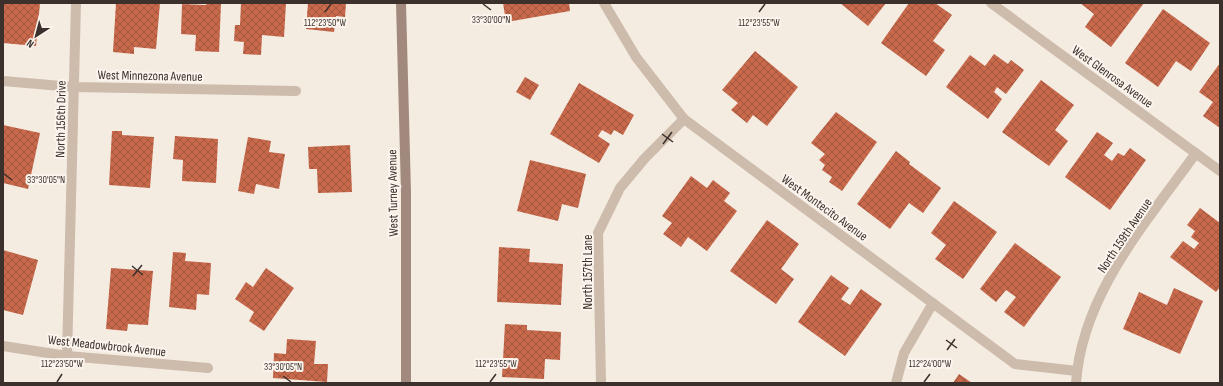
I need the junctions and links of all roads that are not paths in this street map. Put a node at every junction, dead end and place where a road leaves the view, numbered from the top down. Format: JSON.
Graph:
{"nodes":[{"id":1,"x":76,"y":3,"type":"edge"},
{"id":2,"x":402,"y":3,"type":"edge"},
{"id":3,"x":604,"y":3,"type":"edge"},
{"id":4,"x":991,"y":3,"type":"edge"},
{"id":5,"x":3,"y":81,"type":"edge"},
{"id":6,"x":73,"y":87,"type":"junction"},
{"id":7,"x":296,"y":91,"type":"dead end"},
{"id":8,"x":684,"y":119,"type":"junction"},
{"id":9,"x":1196,"y":154,"type":"junction"},
{"id":10,"x":1220,"y":171,"type":"edge"},
{"id":11,"x":933,"y":303,"type":"junction"},
{"id":12,"x":3,"y":346,"type":"edge"},
{"id":13,"x":67,"y":356,"type":"junction"},
{"id":14,"x":208,"y":368,"type":"dead end"},
{"id":15,"x":1077,"y":371,"type":"junction"},
{"id":16,"x":406,"y":383,"type":"edge"},
{"id":17,"x":602,"y":383,"type":"edge"},
{"id":18,"x":896,"y":383,"type":"edge"},
{"id":19,"x":1076,"y":383,"type":"edge"}],
"edges":[{"from":1,"to":6,"type":"street","name":"North 156th Drive"},
{"from":2,"to":16,"type":"street","name":"West Turney Avenue"},
{"from":3,"to":8,"type":"street","name":"West Montecito Avenue"},
{"from":4,"to":9,"type":"street","name":"West Glenrosa Avenue"},
{"from":5,"to":6,"type":"street","name":"West Minnezona Avenue"},
{"from":6,"to":7,"type":"street","name":"West Minnezona Avenue"},
{"from":6,"to":13,"type":"street","name":"North 156th Drive"},
{"from":8,"to":11,"type":"street","name":"West Montecito Avenue"},
{"from":8,"to":17,"type":"street","name":"North 157th Lane"},
{"from":9,"to":10,"type":"street","name":"West Glenrosa Avenue"},
{"from":9,"to":15,"type":"street","name":"North 159th Avenue"},
{"from":11,"to":15,"type":"street","name":"West Montecito Avenue"},
{"from":11,"to":18,"type":"street"},
{"from":12,"to":13,"type":"street","name":"West Meadowbrook Avenue"},
{"from":13,"to":14,"type":"street","name":"West Meadowbrook Avenue"},
{"from":15,"to":19,"type":"street","name":"North 159th Avenue"}]}
